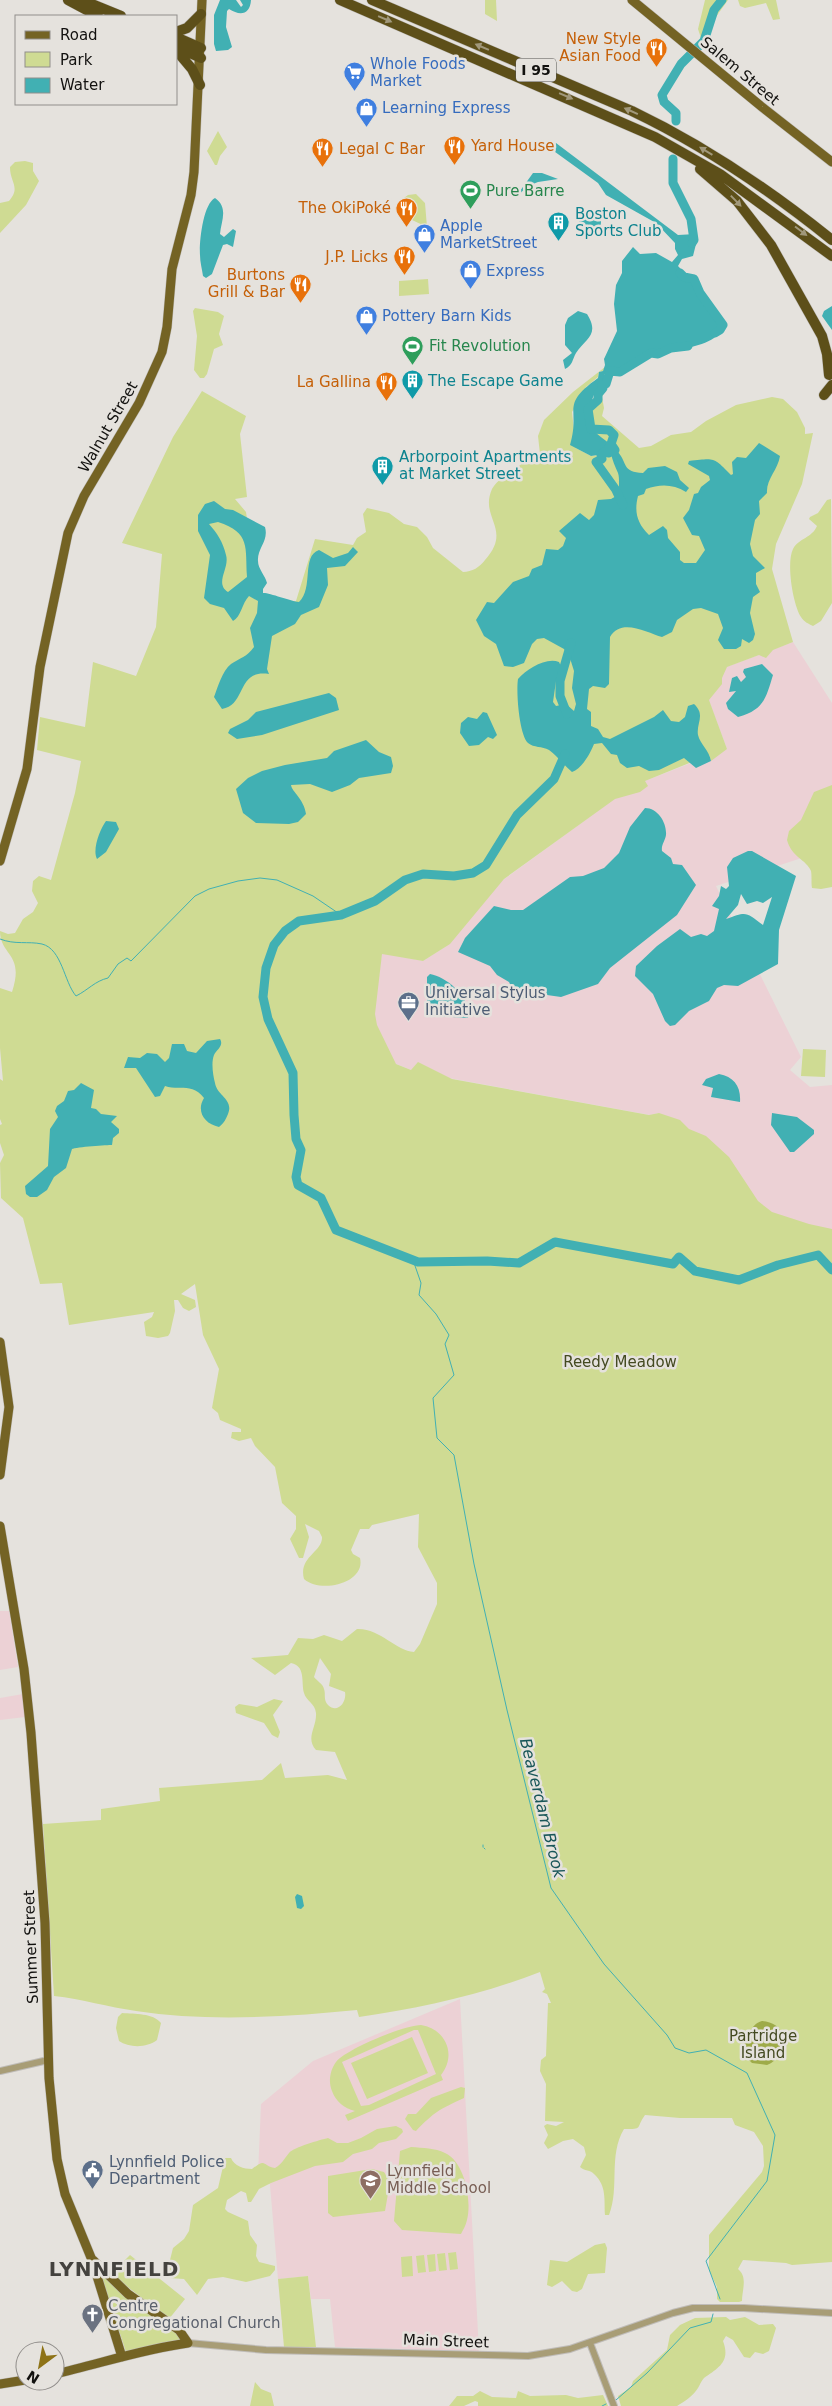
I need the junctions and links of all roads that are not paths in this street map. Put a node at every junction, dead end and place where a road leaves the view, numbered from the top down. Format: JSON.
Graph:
{"nodes":[{"id":1,"x":68,"y":0,"type":"edge"},
{"id":2,"x":82,"y":0,"type":"edge"},
{"id":3,"x":202,"y":0,"type":"edge"},
{"id":4,"x":340,"y":0,"type":"edge"},
{"id":5,"x":372,"y":0,"type":"edge"},
{"id":6,"x":381,"y":0,"type":"edge"},
{"id":7,"x":632,"y":0,"type":"edge"},
{"id":8,"x":396,"y":10,"type":"junction"},
{"id":9,"x":201,"y":14,"type":"junction"},
{"id":10,"x":96,"y":15,"type":"edge"},
{"id":11,"x":118,"y":15,"type":"edge"},
{"id":12,"x":178,"y":31,"type":"edge"},
{"id":13,"x":178,"y":38,"type":"edge"},
{"id":14,"x":178,"y":49,"type":"edge"},
{"id":15,"x":178,"y":52,"type":"edge"},
{"id":16,"x":201,"y":53,"type":"junction"},
{"id":17,"x":200,"y":85,"type":"junction"},
{"id":18,"x":642,"y":130,"type":"junction"},
{"id":19,"x":832,"y":162,"type":"edge"},
{"id":20,"x":771,"y":194,"type":"junction"},
{"id":21,"x":832,"y":233,"type":"edge"},
{"id":22,"x":832,"y":240,"type":"edge"},
{"id":23,"x":832,"y":256,"type":"edge"},
{"id":24,"x":816,"y":322,"type":"junction"},
{"id":25,"x":832,"y":340,"type":"edge"},
{"id":26,"x":831,"y":380,"type":"edge"},
{"id":27,"x":824,"y":395,"type":"dead end"},
{"id":28,"x":0,"y":861,"type":"edge"},
{"id":29,"x":0,"y":1342,"type":"edge"},
{"id":30,"x":0,"y":1475,"type":"edge"},
{"id":31,"x":0,"y":1526,"type":"edge"},
{"id":32,"x":48,"y":2060,"type":"junction"},
{"id":33,"x":0,"y":2071,"type":"edge"},
{"id":34,"x":92,"y":2260,"type":"junction"},
{"id":35,"x":832,"y":2313,"type":"edge"},
{"id":36,"x":188,"y":2343,"type":"junction"},
{"id":37,"x":590,"y":2343,"type":"junction"},
{"id":38,"x":122,"y":2357,"type":"junction"},
{"id":39,"x":65,"y":2371,"type":"edge"},
{"id":40,"x":15,"y":2382,"type":"edge"},
{"id":41,"x":0,"y":2384,"type":"edge"},
{"id":42,"x":614,"y":2406,"type":"edge"}],
"edges":[{"from":1,"to":10,"type":"highway"},
{"from":2,"to":11,"type":"highway"},
{"from":3,"to":9,"type":"main road","name":"Walnut Street"},
{"from":4,"to":18,"type":"highway","number":"I 95","one_way":true},
{"from":5,"to":8,"type":"highway","number":"I 95"},
{"from":6,"to":8,"type":"highway"},
{"from":7,"to":19,"type":"main road","name":"Salem Street"},
{"from":20,"to":8,"type":"highway","number":"I 95","one_way":true},
{"from":9,"to":12,"type":"highway"},
{"from":9,"to":16,"type":"main road","name":"Walnut Street"},
{"from":13,"to":16,"type":"highway"},
{"from":14,"to":16,"type":"highway"},
{"from":15,"to":17,"type":"highway"},
{"from":16,"to":17,"type":"main road","name":"Walnut Street"},
{"from":17,"to":28,"type":"main road","name":"Walnut Street"},
{"from":18,"to":23,"type":"highway","number":"I 95","one_way":true},
{"from":18,"to":24,"type":"highway","one_way":true},
{"from":20,"to":21,"type":"highway"},
{"from":20,"to":22,"type":"highway","number":"I 95"},
{"from":24,"to":25,"type":"highway"},
{"from":24,"to":26,"type":"highway"},
{"from":26,"to":27,"type":"highway"},
{"from":29,"to":30,"type":"main road"},
{"from":31,"to":32,"type":"main road","name":"Summer Street"},
{"from":32,"to":33,"type":"street"},
{"from":32,"to":34,"type":"main road","name":"Summer Street"},
{"from":34,"to":36,"type":"main road"},
{"from":34,"to":38,"type":"main road","name":"Summer Street"},
{"from":35,"to":37,"type":"street","name":"Main Street"},
{"from":36,"to":37,"type":"street","name":"Main Street"},
{"from":36,"to":38,"type":"main road","name":"Main Street"},
{"from":37,"to":42,"type":"street"},
{"from":38,"to":39,"type":"main road","name":"Main Street"},
{"from":40,"to":41,"type":"main road"}]}
